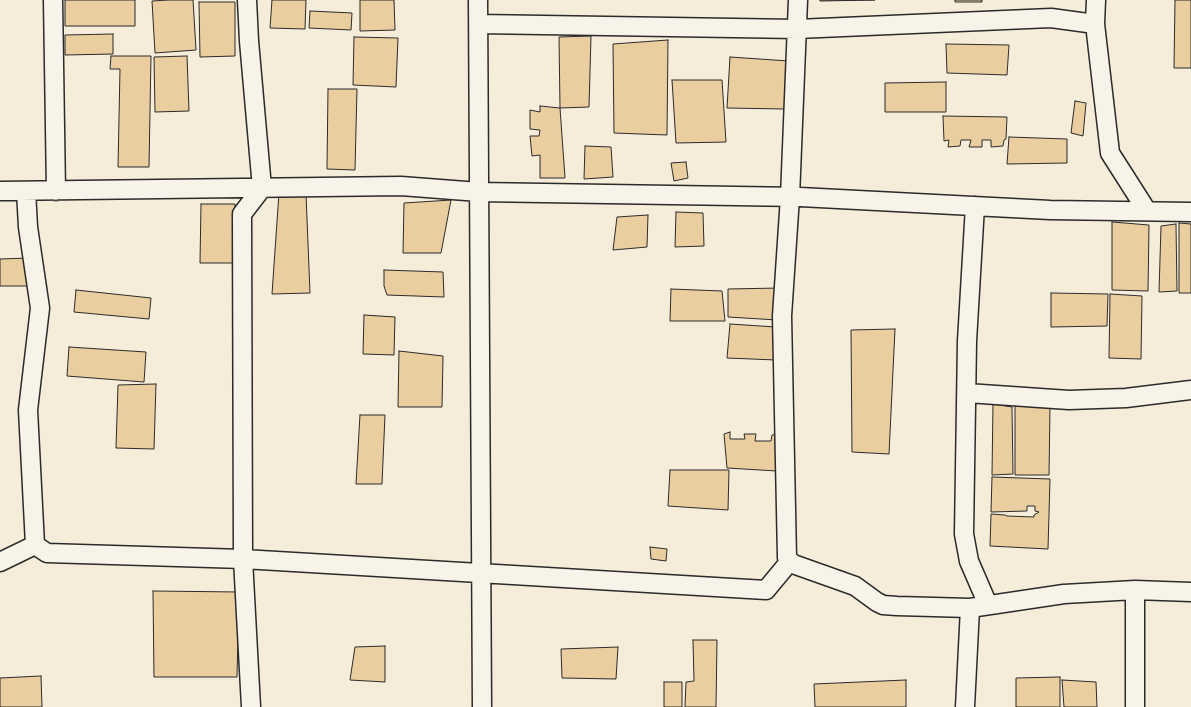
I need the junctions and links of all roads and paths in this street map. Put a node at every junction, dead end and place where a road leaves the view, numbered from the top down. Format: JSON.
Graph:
{"nodes":[{"id":1,"x":53,"y":0,"type":"edge"},
{"id":2,"x":247,"y":0,"type":"edge"},
{"id":3,"x":478,"y":0,"type":"edge"},
{"id":4,"x":798,"y":0,"type":"edge"},
{"id":5,"x":1096,"y":0,"type":"edge"},
{"id":6,"x":479,"y":24,"type":"junction"},
{"id":7,"x":1095,"y":24,"type":"junction"},
{"id":8,"x":797,"y":29,"type":"junction"},
{"id":9,"x":262,"y":188,"type":"junction"},
{"id":10,"x":0,"y":191,"type":"edge"},
{"id":11,"x":26,"y":191,"type":"junction"},
{"id":12,"x":56,"y":191,"type":"junction"},
{"id":13,"x":479,"y":192,"type":"junction"},
{"id":14,"x":790,"y":197,"type":"junction"},
{"id":15,"x":975,"y":206,"type":"junction"},
{"id":16,"x":1147,"y":211,"type":"junction"},
{"id":17,"x":1191,"y":212,"type":"edge"},
{"id":18,"x":1191,"y":390,"type":"edge"},
{"id":19,"x":967,"y":393,"type":"junction"},
{"id":20,"x":35,"y":545,"type":"junction"},
{"id":21,"x":243,"y":559,"type":"junction"},
{"id":22,"x":0,"y":562,"type":"edge"},
{"id":23,"x":790,"y":562,"type":"junction"},
{"id":24,"x":481,"y":574,"type":"junction"},
{"id":25,"x":1135,"y":590,"type":"junction"},
{"id":26,"x":1191,"y":592,"type":"edge"},
{"id":27,"x":988,"y":604,"type":"junction"},
{"id":28,"x":970,"y":608,"type":"junction"},
{"id":29,"x":251,"y":707,"type":"edge"},
{"id":30,"x":482,"y":707,"type":"edge"},
{"id":31,"x":965,"y":707,"type":"edge"},
{"id":32,"x":1135,"y":707,"type":"edge"}],
"edges":[{"from":1,"to":12,"type":"street"},
{"from":2,"to":9,"type":"street"},
{"from":3,"to":6,"type":"street"},
{"from":4,"to":8,"type":"street"},
{"from":5,"to":7,"type":"street"},
{"from":6,"to":8,"type":"street"},
{"from":6,"to":13,"type":"street"},
{"from":7,"to":8,"type":"street"},
{"from":7,"to":16,"type":"street"},
{"from":8,"to":14,"type":"street"},
{"from":9,"to":12,"type":"street"},
{"from":9,"to":13,"type":"street"},
{"from":9,"to":21,"type":"street"},
{"from":10,"to":11,"type":"street"},
{"from":11,"to":12,"type":"street"},
{"from":11,"to":20,"type":"street"},
{"from":13,"to":14,"type":"street"},
{"from":13,"to":24,"type":"street"},
{"from":14,"to":15,"type":"street"},
{"from":14,"to":23,"type":"street"},
{"from":15,"to":16,"type":"street"},
{"from":15,"to":19,"type":"street"},
{"from":16,"to":17,"type":"street"},
{"from":18,"to":19,"type":"street"},
{"from":19,"to":27,"type":"street"},
{"from":20,"to":21,"type":"street"},
{"from":20,"to":22,"type":"street"},
{"from":21,"to":24,"type":"street"},
{"from":21,"to":29,"type":"street"},
{"from":23,"to":24,"type":"street"},
{"from":23,"to":28,"type":"street"},
{"from":24,"to":30,"type":"street"},
{"from":25,"to":26,"type":"street"},
{"from":25,"to":27,"type":"street"},
{"from":25,"to":32,"type":"street"},
{"from":27,"to":28,"type":"street"},
{"from":28,"to":31,"type":"street"}]}
